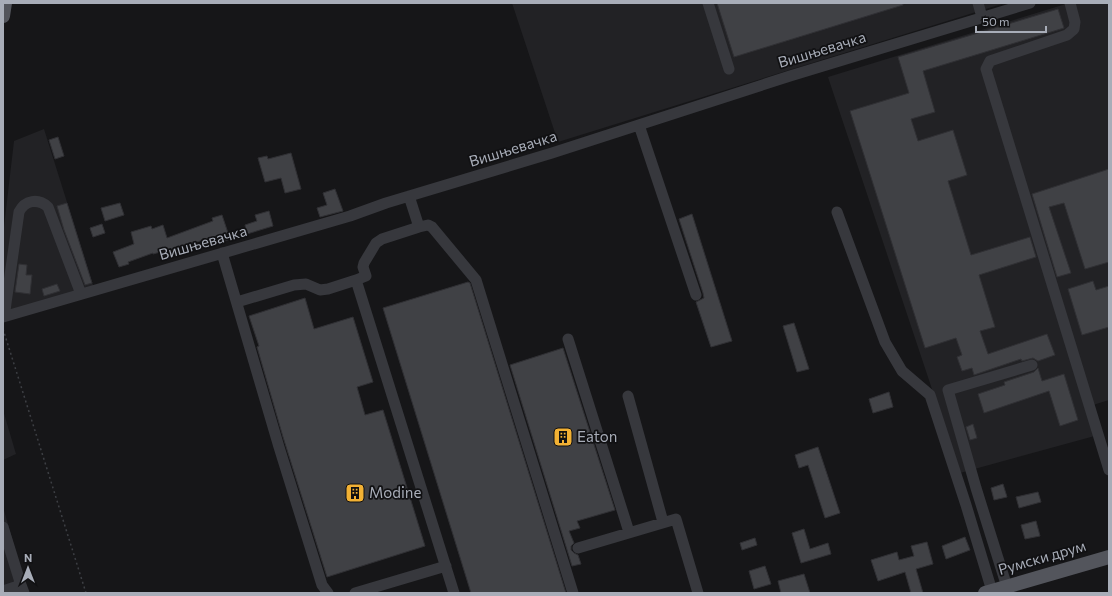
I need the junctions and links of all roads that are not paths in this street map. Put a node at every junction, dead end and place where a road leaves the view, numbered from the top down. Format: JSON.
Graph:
{"nodes":[{"id":1,"x":5,"y":3,"type":"edge"},
{"id":2,"x":708,"y":3,"type":"edge"},
{"id":3,"x":978,"y":3,"type":"edge"},
{"id":4,"x":1030,"y":3,"type":"edge"},
{"id":5,"x":1070,"y":3,"type":"edge"},
{"id":6,"x":3,"y":16,"type":"edge"},
{"id":7,"x":982,"y":17,"type":"junction"},
{"id":8,"x":729,"y":69,"type":"dead end"},
{"id":9,"x":639,"y":125,"type":"junction"},
{"id":10,"x":409,"y":196,"type":"junction"},
{"id":11,"x":837,"y":212,"type":"dead end"},
{"id":12,"x":419,"y":227,"type":"junction"},
{"id":13,"x":222,"y":253,"type":"junction"},
{"id":14,"x":356,"y":280,"type":"junction"},
{"id":15,"x":81,"y":294,"type":"junction"},
{"id":16,"x":696,"y":295,"type":"dead end"},
{"id":17,"x":237,"y":302,"type":"junction"},
{"id":18,"x":5,"y":317,"type":"edge"},
{"id":19,"x":568,"y":339,"type":"dead end"},
{"id":20,"x":1032,"y":365,"type":"dead end"},
{"id":21,"x":628,"y":396,"type":"dead end"},
{"id":22,"x":1109,"y":470,"type":"edge"},
{"id":23,"x":663,"y":522,"type":"junction"},
{"id":24,"x":629,"y":532,"type":"junction"},
{"id":25,"x":4,"y":534,"type":"edge"},
{"id":26,"x":578,"y":548,"type":"dead end"},
{"id":27,"x":1109,"y":556,"type":"edge"},
{"id":28,"x":8,"y":561,"type":"edge"},
{"id":29,"x":446,"y":566,"type":"junction"},
{"id":30,"x":1007,"y":587,"type":"junction"},
{"id":31,"x":22,"y":589,"type":"edge"},
{"id":32,"x":3,"y":591,"type":"edge"},
{"id":33,"x":989,"y":592,"type":"edge"},
{"id":34,"x":328,"y":593,"type":"edge"},
{"id":35,"x":355,"y":593,"type":"edge"},
{"id":36,"x":454,"y":593,"type":"edge"},
{"id":37,"x":573,"y":593,"type":"edge"},
{"id":38,"x":698,"y":593,"type":"edge"}],
"edges":[{"from":1,"to":6,"type":"main road"},
{"from":2,"to":8,"type":"street"},
{"from":3,"to":7,"type":"street"},
{"from":4,"to":7,"type":"street","name":"Вишњевачка"},
{"from":5,"to":22,"type":"street"},
{"from":7,"to":9,"type":"street","name":"Вишњевачка"},
{"from":9,"to":10,"type":"street","name":"Вишњевачка"},
{"from":9,"to":16,"type":"street"},
{"from":10,"to":12,"type":"street"},
{"from":10,"to":13,"type":"street","name":"Вишњевачка"},
{"from":11,"to":33,"type":"street"},
{"from":12,"to":14,"type":"street"},
{"from":12,"to":37,"type":"street"},
{"from":13,"to":15,"type":"street","name":"Вишњевачка"},
{"from":13,"to":17,"type":"street"},
{"from":14,"to":17,"type":"street"},
{"from":14,"to":29,"type":"street"},
{"from":15,"to":18,"type":"street","name":"Вишњевачка"},
{"from":15,"to":18,"type":"street"},
{"from":17,"to":34,"type":"street"},
{"from":19,"to":24,"type":"street"},
{"from":20,"to":30,"type":"street"},
{"from":21,"to":23,"type":"street"},
{"from":23,"to":24,"type":"street"},
{"from":23,"to":38,"type":"street"},
{"from":24,"to":26,"type":"street"},
{"from":25,"to":28,"type":"street"},
{"from":27,"to":30,"type":"main road","name":"Румски друм"},
{"from":28,"to":31,"type":"street"},
{"from":29,"to":35,"type":"street"},
{"from":29,"to":36,"type":"street"},
{"from":30,"to":33,"type":"main road","name":"Румски друм"},
{"from":31,"to":32,"type":"street"}]}
